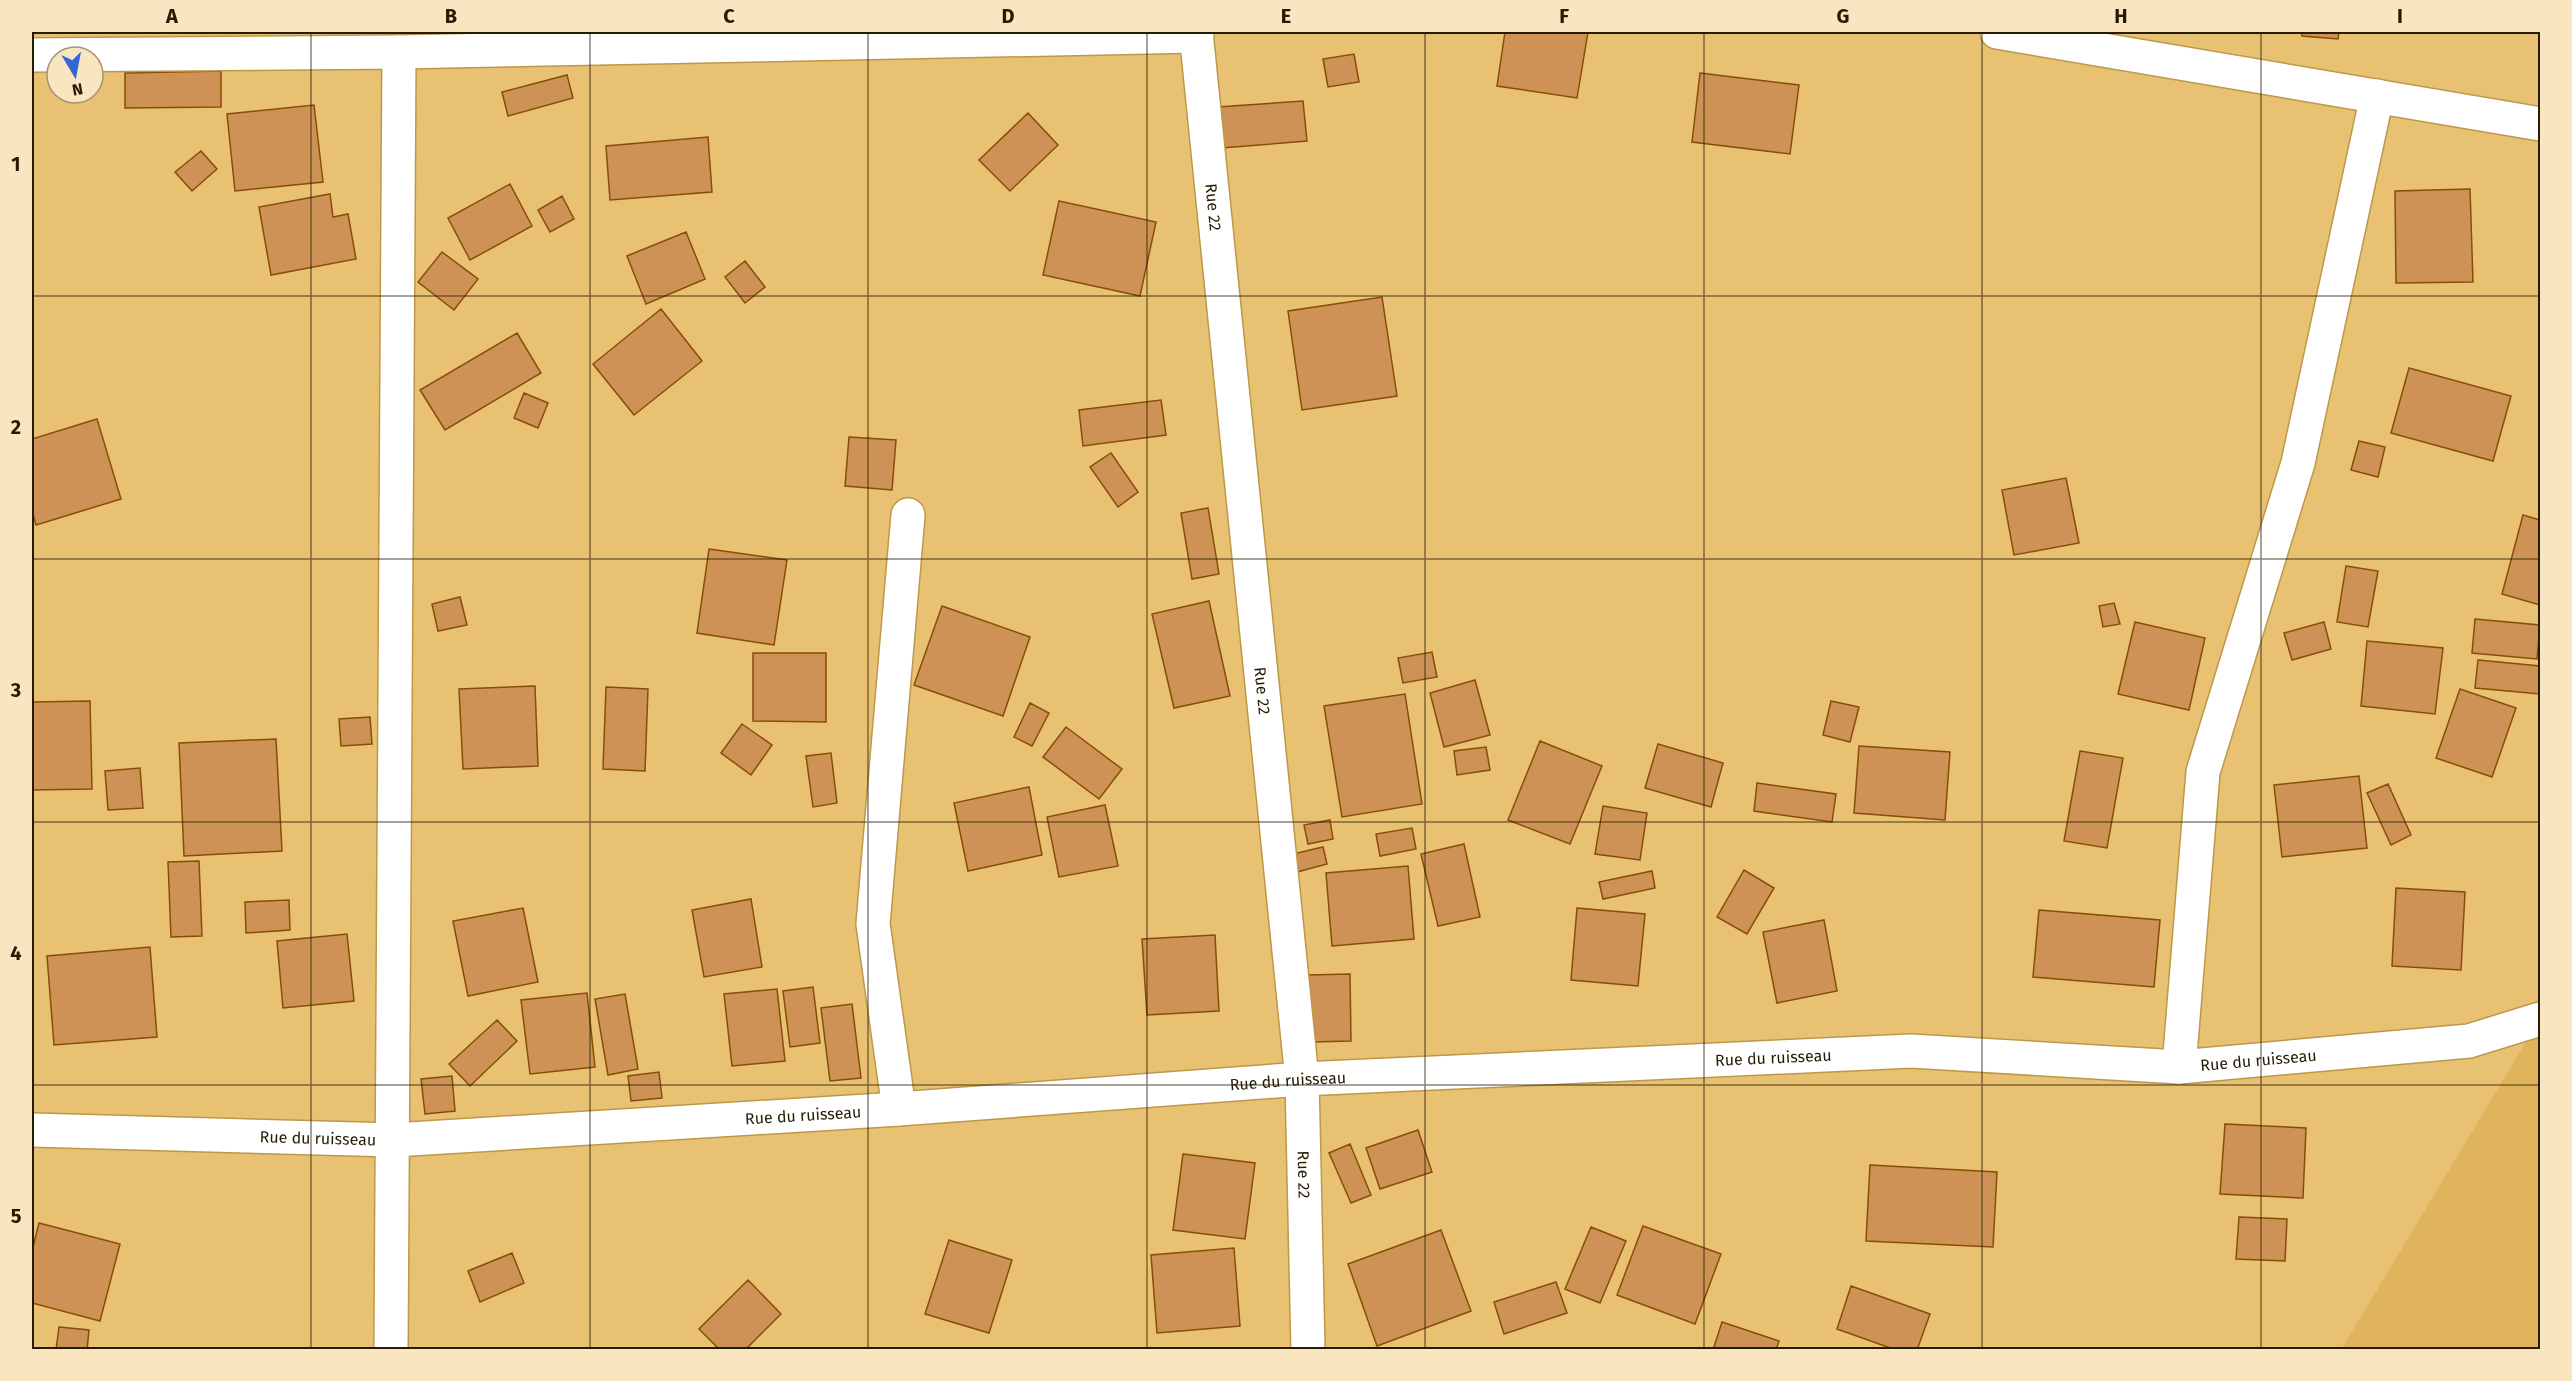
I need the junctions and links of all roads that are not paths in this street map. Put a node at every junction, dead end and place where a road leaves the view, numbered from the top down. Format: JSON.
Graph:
{"nodes":[{"id":1,"x":1996,"y":32,"type":"edge"},
{"id":2,"x":1196,"y":34,"type":"edge"},
{"id":3,"x":399,"y":52,"type":"junction"},
{"id":4,"x":32,"y":55,"type":"edge"},
{"id":5,"x":2377,"y":96,"type":"junction"},
{"id":6,"x":2541,"y":124,"type":"edge"},
{"id":7,"x":908,"y":515,"type":"dead end"},
{"id":8,"x":2541,"y":1019,"type":"edge"},
{"id":9,"x":2179,"y":1067,"type":"junction"},
{"id":10,"x":1302,"y":1079,"type":"junction"},
{"id":11,"x":899,"y":1109,"type":"junction"},
{"id":12,"x":32,"y":1130,"type":"edge"},
{"id":13,"x":394,"y":1140,"type":"junction"},
{"id":14,"x":391,"y":1350,"type":"edge"},
{"id":15,"x":1308,"y":1350,"type":"edge"}],
"edges":[{"from":1,"to":5,"type":"street"},
{"from":2,"to":3,"type":"street"},
{"from":2,"to":10,"type":"street","name":"Rue 22"},
{"from":3,"to":4,"type":"street"},
{"from":3,"to":13,"type":"street"},
{"from":5,"to":6,"type":"street"},
{"from":5,"to":9,"type":"street"},
{"from":7,"to":11,"type":"street"},
{"from":8,"to":9,"type":"street","name":"Rue du ruisseau"},
{"from":9,"to":10,"type":"street","name":"Rue du ruisseau"},
{"from":10,"to":11,"type":"street","name":"Rue du ruisseau"},
{"from":10,"to":15,"type":"street","name":"Rue 22"},
{"from":11,"to":13,"type":"street","name":"Rue du ruisseau"},
{"from":12,"to":13,"type":"street","name":"Rue du ruisseau"},
{"from":13,"to":14,"type":"street"}]}
